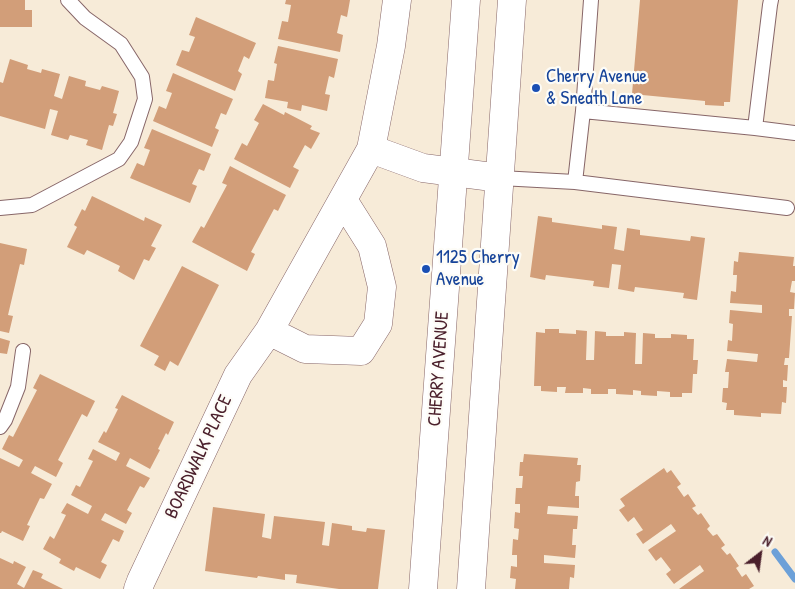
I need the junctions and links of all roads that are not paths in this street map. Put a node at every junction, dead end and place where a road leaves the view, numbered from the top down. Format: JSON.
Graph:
{"nodes":[{"id":1,"x":68,"y":0,"type":"edge"},
{"id":2,"x":397,"y":0,"type":"edge"},
{"id":3,"x":466,"y":0,"type":"edge"},
{"id":4,"x":512,"y":0,"type":"edge"},
{"id":5,"x":591,"y":0,"type":"edge"},
{"id":6,"x":771,"y":0,"type":"edge"},
{"id":7,"x":583,"y":111,"type":"junction"},
{"id":8,"x":755,"y":128,"type":"junction"},
{"id":9,"x":795,"y":134,"type":"edge"},
{"id":10,"x":371,"y":149,"type":"junction"},
{"id":11,"x":453,"y":173,"type":"junction"},
{"id":12,"x":500,"y":178,"type":"junction"},
{"id":13,"x":575,"y":182,"type":"junction"},
{"id":14,"x":342,"y":200,"type":"junction"},
{"id":15,"x":0,"y":208,"type":"edge"},
{"id":16,"x":787,"y":208,"type":"dead end"},
{"id":17,"x":269,"y":331,"type":"junction"},
{"id":18,"x":24,"y":351,"type":"dead end"},
{"id":19,"x":0,"y":427,"type":"edge"},
{"id":20,"x":138,"y":589,"type":"edge"},
{"id":21,"x":423,"y":589,"type":"edge"},
{"id":22,"x":470,"y":589,"type":"edge"}],
"edges":[{"from":1,"to":15,"type":"lane"},
{"from":2,"to":10,"type":"street","name":"BOARDWALK PLACE"},
{"from":3,"to":11,"type":"street","name":"CHERRY AVENUE"},
{"from":4,"to":12,"type":"street"},
{"from":5,"to":7,"type":"lane"},
{"from":6,"to":8,"type":"lane"},
{"from":7,"to":8,"type":"lane"},
{"from":7,"to":13,"type":"lane"},
{"from":8,"to":9,"type":"lane"},
{"from":10,"to":11,"type":"street"},
{"from":10,"to":14,"type":"street","name":"BOARDWALK PLACE"},
{"from":11,"to":12,"type":"street"},
{"from":11,"to":21,"type":"street","name":"CHERRY AVENUE"},
{"from":12,"to":13,"type":"lane"},
{"from":12,"to":22,"type":"street"},
{"from":13,"to":16,"type":"lane"},
{"from":14,"to":17,"type":"street","name":"BOARDWALK PLACE"},
{"from":14,"to":17,"type":"street"},
{"from":17,"to":20,"type":"street","name":"BOARDWALK PLACE"},
{"from":18,"to":19,"type":"lane"}]}
